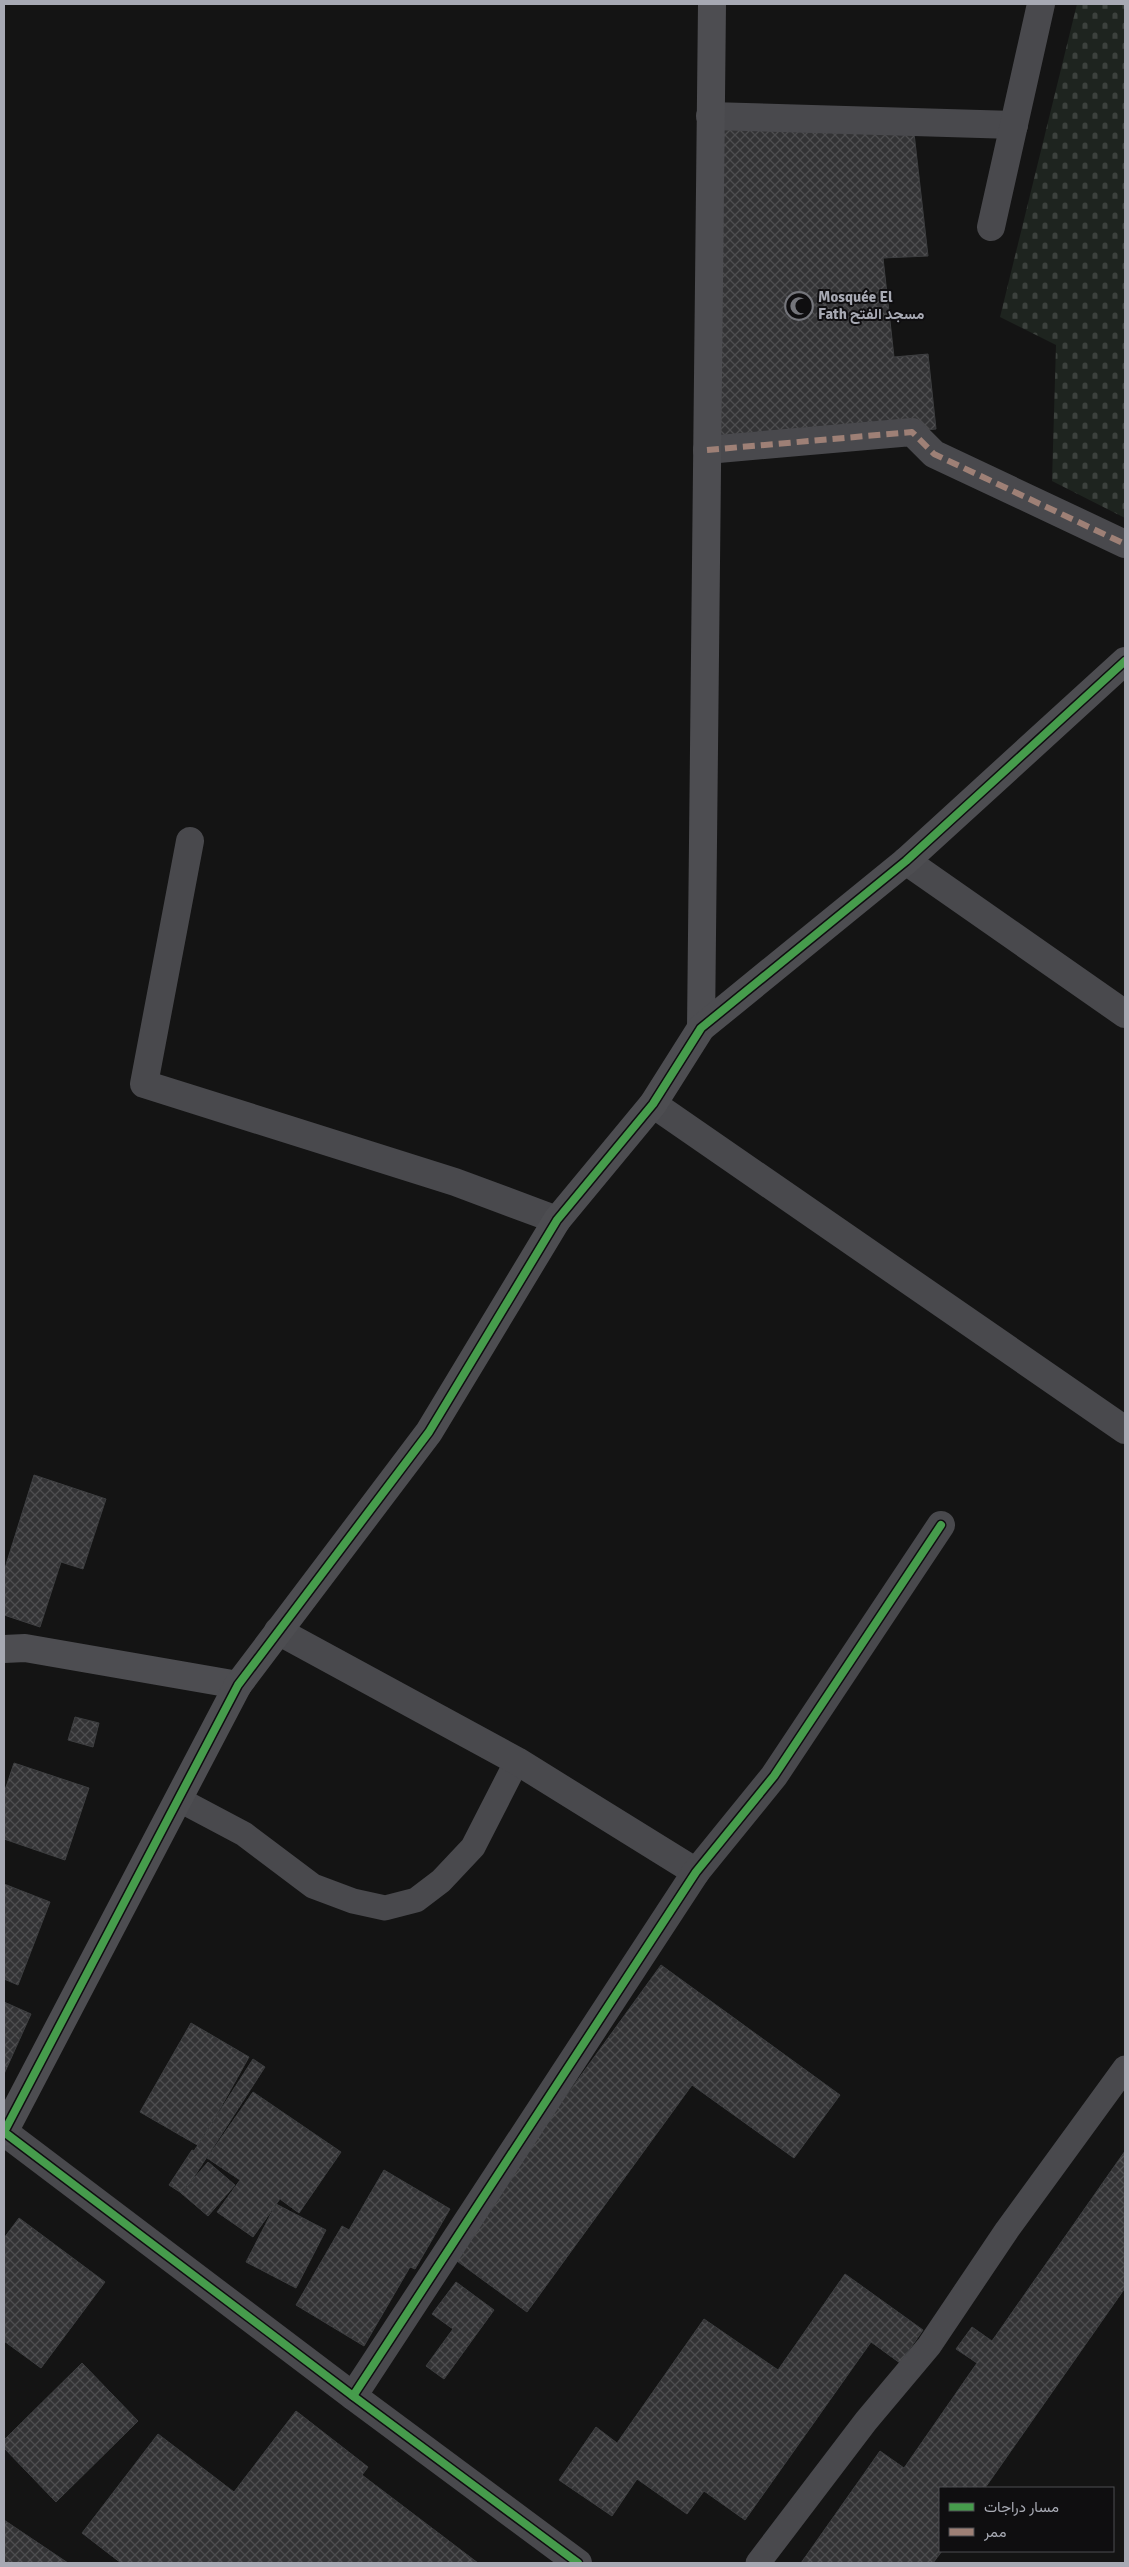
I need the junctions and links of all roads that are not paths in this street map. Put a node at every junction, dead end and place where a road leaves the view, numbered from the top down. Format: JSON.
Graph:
{"nodes":[{"id":1,"x":712,"y":4,"type":"edge"},
{"id":2,"x":1041,"y":4,"type":"edge"},
{"id":3,"x":710,"y":116,"type":"junction"},
{"id":4,"x":1014,"y":125,"type":"junction"},
{"id":5,"x":991,"y":227,"type":"dead end"},
{"id":6,"x":707,"y":450,"type":"junction"},
{"id":7,"x":1125,"y":544,"type":"edge"},
{"id":8,"x":1125,"y":661,"type":"edge"},
{"id":9,"x":190,"y":841,"type":"dead end"},
{"id":10,"x":906,"y":861,"type":"junction"},
{"id":11,"x":1125,"y":1014,"type":"edge"},
{"id":12,"x":701,"y":1028,"type":"junction"},
{"id":13,"x":653,"y":1104,"type":"junction"},
{"id":14,"x":558,"y":1220,"type":"junction"},
{"id":15,"x":1125,"y":1430,"type":"edge"},
{"id":16,"x":942,"y":1525,"type":"dead end"},
{"id":17,"x":278,"y":1631,"type":"junction"},
{"id":18,"x":4,"y":1649,"type":"edge"},
{"id":19,"x":238,"y":1685,"type":"junction"},
{"id":20,"x":517,"y":1760,"type":"junction"},
{"id":21,"x":178,"y":1799,"type":"junction"},
{"id":22,"x":696,"y":1872,"type":"junction"},
{"id":23,"x":1125,"y":2068,"type":"edge"},
{"id":24,"x":4,"y":2132,"type":"edge"},
{"id":25,"x":353,"y":2396,"type":"junction"},
{"id":26,"x":578,"y":2563,"type":"edge"},
{"id":27,"x":758,"y":2563,"type":"edge"}],
"edges":[{"from":1,"to":3,"type":"street"},
{"from":2,"to":4,"type":"street"},
{"from":3,"to":4,"type":"street"},
{"from":3,"to":6,"type":"street"},
{"from":4,"to":5,"type":"street"},
{"from":6,"to":7,"type":"street"},
{"from":6,"to":12,"type":"street"},
{"from":8,"to":10,"type":"street"},
{"from":9,"to":14,"type":"street"},
{"from":10,"to":11,"type":"street"},
{"from":10,"to":12,"type":"street"},
{"from":12,"to":13,"type":"street"},
{"from":13,"to":14,"type":"street"},
{"from":13,"to":15,"type":"street"},
{"from":14,"to":17,"type":"street"},
{"from":16,"to":22,"type":"street"},
{"from":17,"to":19,"type":"street"},
{"from":17,"to":20,"type":"street"},
{"from":18,"to":19,"type":"street"},
{"from":19,"to":21,"type":"street"},
{"from":20,"to":21,"type":"lane"},
{"from":20,"to":22,"type":"street"},
{"from":21,"to":24,"type":"street"},
{"from":22,"to":25,"type":"street"},
{"from":23,"to":27,"type":"lane"},
{"from":24,"to":25,"type":"street"},
{"from":25,"to":26,"type":"street"}]}
